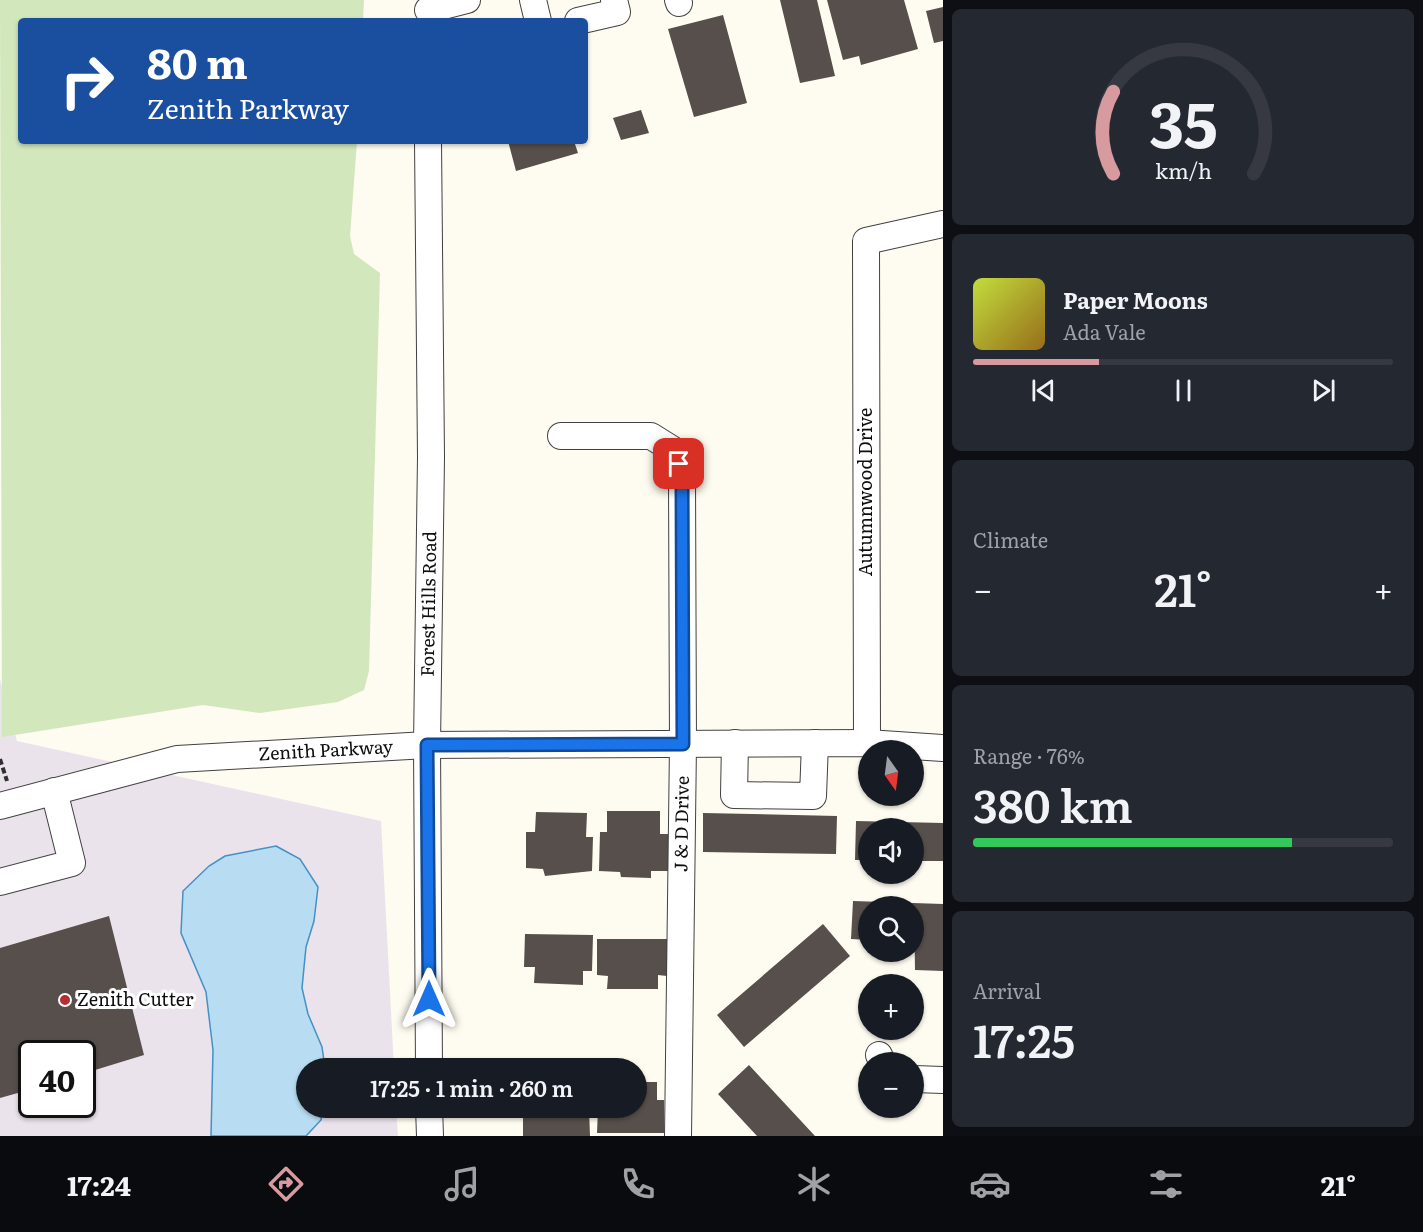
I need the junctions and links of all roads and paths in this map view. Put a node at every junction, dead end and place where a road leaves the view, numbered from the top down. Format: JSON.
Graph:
{"nodes":[{"id":1,"x":467,"y":0,"type":"edge"},
{"id":2,"x":533,"y":0,"type":"edge"},
{"id":3,"x":614,"y":0,"type":"edge"},
{"id":4,"x":428,"y":10,"type":"edge"},
{"id":5,"x":537,"y":18,"type":"edge"},
{"id":6,"x":588,"y":19,"type":"edge"},
{"id":7,"x":428,"y":144,"type":"edge"},
{"id":8,"x":943,"y":224,"type":"edge"},
{"id":9,"x":561,"y":436,"type":"dead end"},
{"id":10,"x":867,"y":740,"type":"edge"},
{"id":11,"x":735,"y":743,"type":"junction"},
{"id":12,"x":815,"y":743,"type":"junction"},
{"id":13,"x":858,"y":743,"type":"edge"},
{"id":14,"x":683,"y":744,"type":"junction"},
{"id":15,"x":427,"y":745,"type":"junction"},
{"id":16,"x":924,"y":747,"type":"edge"},
{"id":17,"x":943,"y":748,"type":"edge"},
{"id":18,"x":54,"y":791,"type":"junction"},
{"id":19,"x":0,"y":806,"type":"edge"},
{"id":20,"x":0,"y":882,"type":"edge"},
{"id":21,"x":429,"y":1058,"type":"edge"},
{"id":22,"x":924,"y":1079,"type":"edge"},
{"id":23,"x":943,"y":1080,"type":"edge"},
{"id":24,"x":429,"y":1118,"type":"edge"},
{"id":25,"x":430,"y":1136,"type":"edge"},
{"id":26,"x":678,"y":1136,"type":"edge"}],
"edges":[{"from":1,"to":4,"type":"street"},
{"from":2,"to":5,"type":"street"},
{"from":3,"to":6,"type":"street"},
{"from":7,"to":15,"type":"street","name":"Forest Hills Road"},
{"from":8,"to":10,"type":"street","name":"Autumnwood Drive"},
{"from":9,"to":14,"type":"street","name":"J & D Drive"},
{"from":11,"to":12,"type":"street","name":"Zenith Parkway"},
{"from":11,"to":12,"type":"street"},
{"from":11,"to":14,"type":"street","name":"Zenith Parkway"},
{"from":12,"to":13,"type":"street","name":"Zenith Parkway"},
{"from":14,"to":15,"type":"street","name":"Zenith Parkway"},
{"from":14,"to":26,"type":"street","name":"J & D Drive"},
{"from":15,"to":18,"type":"street","name":"Zenith Parkway"},
{"from":15,"to":21,"type":"street","name":"Forest Hills Road"},
{"from":16,"to":17,"type":"street","name":"Zenith Parkway"},
{"from":18,"to":19,"type":"street","name":"Zenith Parkway"},
{"from":18,"to":20,"type":"street"},
{"from":22,"to":23,"type":"street"},
{"from":24,"to":25,"type":"street"}]}
